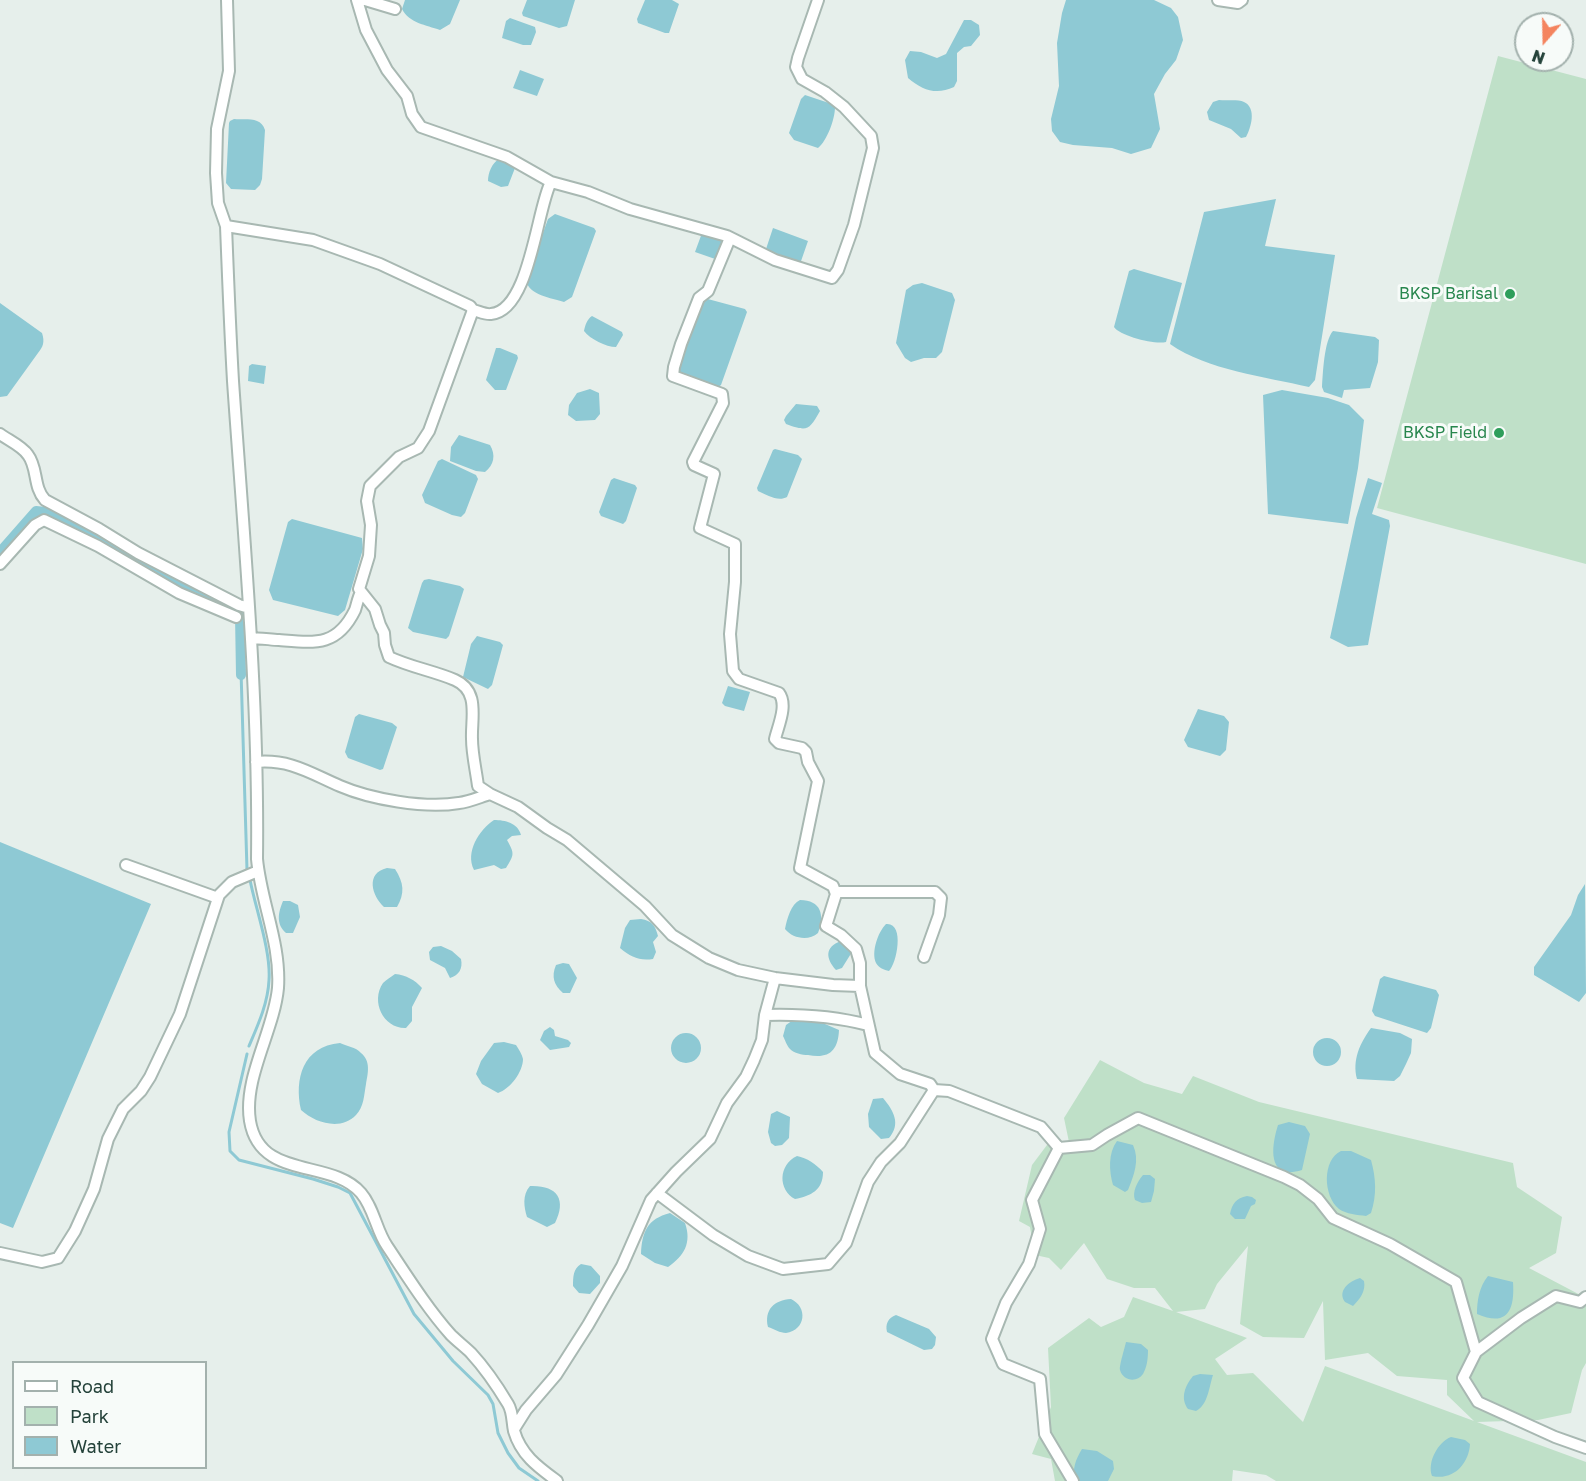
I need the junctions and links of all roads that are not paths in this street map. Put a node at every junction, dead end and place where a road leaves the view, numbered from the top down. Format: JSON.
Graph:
{"nodes":[{"id":1,"x":226,"y":0,"type":"edge"},
{"id":2,"x":357,"y":0,"type":"edge"},
{"id":3,"x":365,"y":0,"type":"edge"},
{"id":4,"x":818,"y":0,"type":"edge"},
{"id":5,"x":1218,"y":0,"type":"edge"},
{"id":6,"x":1242,"y":0,"type":"edge"},
{"id":7,"x":395,"y":9,"type":"dead end"},
{"id":8,"x":551,"y":182,"type":"junction"},
{"id":9,"x":226,"y":226,"type":"junction"},
{"id":10,"x":730,"y":238,"type":"junction"},
{"id":11,"x":473,"y":310,"type":"junction"},
{"id":12,"x":0,"y":434,"type":"edge"},
{"id":13,"x":0,"y":564,"type":"edge"},
{"id":14,"x":361,"y":592,"type":"junction"},
{"id":15,"x":249,"y":608,"type":"junction"},
{"id":16,"x":236,"y":617,"type":"dead end"},
{"id":17,"x":251,"y":639,"type":"junction"},
{"id":18,"x":256,"y":762,"type":"junction"},
{"id":19,"x":490,"y":794,"type":"junction"},
{"id":20,"x":126,"y":865,"type":"dead end"},
{"id":21,"x":258,"y":871,"type":"junction"},
{"id":22,"x":836,"y":892,"type":"junction"},
{"id":23,"x":218,"y":898,"type":"junction"},
{"id":24,"x":924,"y":957,"type":"dead end"},
{"id":25,"x":775,"y":978,"type":"junction"},
{"id":26,"x":860,"y":986,"type":"junction"},
{"id":27,"x":765,"y":1015,"type":"junction"},
{"id":28,"x":868,"y":1025,"type":"junction"},
{"id":29,"x":934,"y":1090,"type":"junction"},
{"id":30,"x":1059,"y":1148,"type":"junction"},
{"id":31,"x":657,"y":1193,"type":"junction"},
{"id":32,"x":0,"y":1253,"type":"edge"},
{"id":33,"x":1586,"y":1297,"type":"edge"},
{"id":34,"x":1476,"y":1352,"type":"junction"},
{"id":35,"x":514,"y":1429,"type":"junction"},
{"id":36,"x":1586,"y":1448,"type":"edge"},
{"id":37,"x":557,"y":1481,"type":"edge"},
{"id":38,"x":1072,"y":1481,"type":"edge"}],
"edges":[{"from":1,"to":9,"type":"street"},
{"from":2,"to":8,"type":"street"},
{"from":3,"to":7,"type":"street"},
{"from":4,"to":10,"type":"street"},
{"from":5,"to":6,"type":"street"},
{"from":8,"to":10,"type":"street"},
{"from":8,"to":11,"type":"street"},
{"from":9,"to":11,"type":"street"},
{"from":9,"to":15,"type":"street"},
{"from":10,"to":22,"type":"street"},
{"from":11,"to":14,"type":"street"},
{"from":12,"to":15,"type":"street"},
{"from":13,"to":16,"type":"street"},
{"from":14,"to":17,"type":"street"},
{"from":14,"to":19,"type":"street"},
{"from":15,"to":17,"type":"street"},
{"from":17,"to":18,"type":"street"},
{"from":18,"to":19,"type":"street"},
{"from":18,"to":21,"type":"street"},
{"from":19,"to":25,"type":"street"},
{"from":20,"to":23,"type":"street"},
{"from":21,"to":23,"type":"street"},
{"from":21,"to":35,"type":"street"},
{"from":22,"to":24,"type":"street"},
{"from":22,"to":26,"type":"street"},
{"from":23,"to":32,"type":"street"},
{"from":25,"to":26,"type":"street"},
{"from":25,"to":27,"type":"street"},
{"from":26,"to":28,"type":"street"},
{"from":27,"to":28,"type":"street"},
{"from":27,"to":31,"type":"street"},
{"from":28,"to":29,"type":"street"},
{"from":29,"to":30,"type":"street"},
{"from":29,"to":31,"type":"street"},
{"from":30,"to":34,"type":"street"},
{"from":30,"to":38,"type":"street"},
{"from":31,"to":35,"type":"street"},
{"from":33,"to":34,"type":"street"},
{"from":34,"to":36,"type":"street"},
{"from":35,"to":37,"type":"street"}]}
